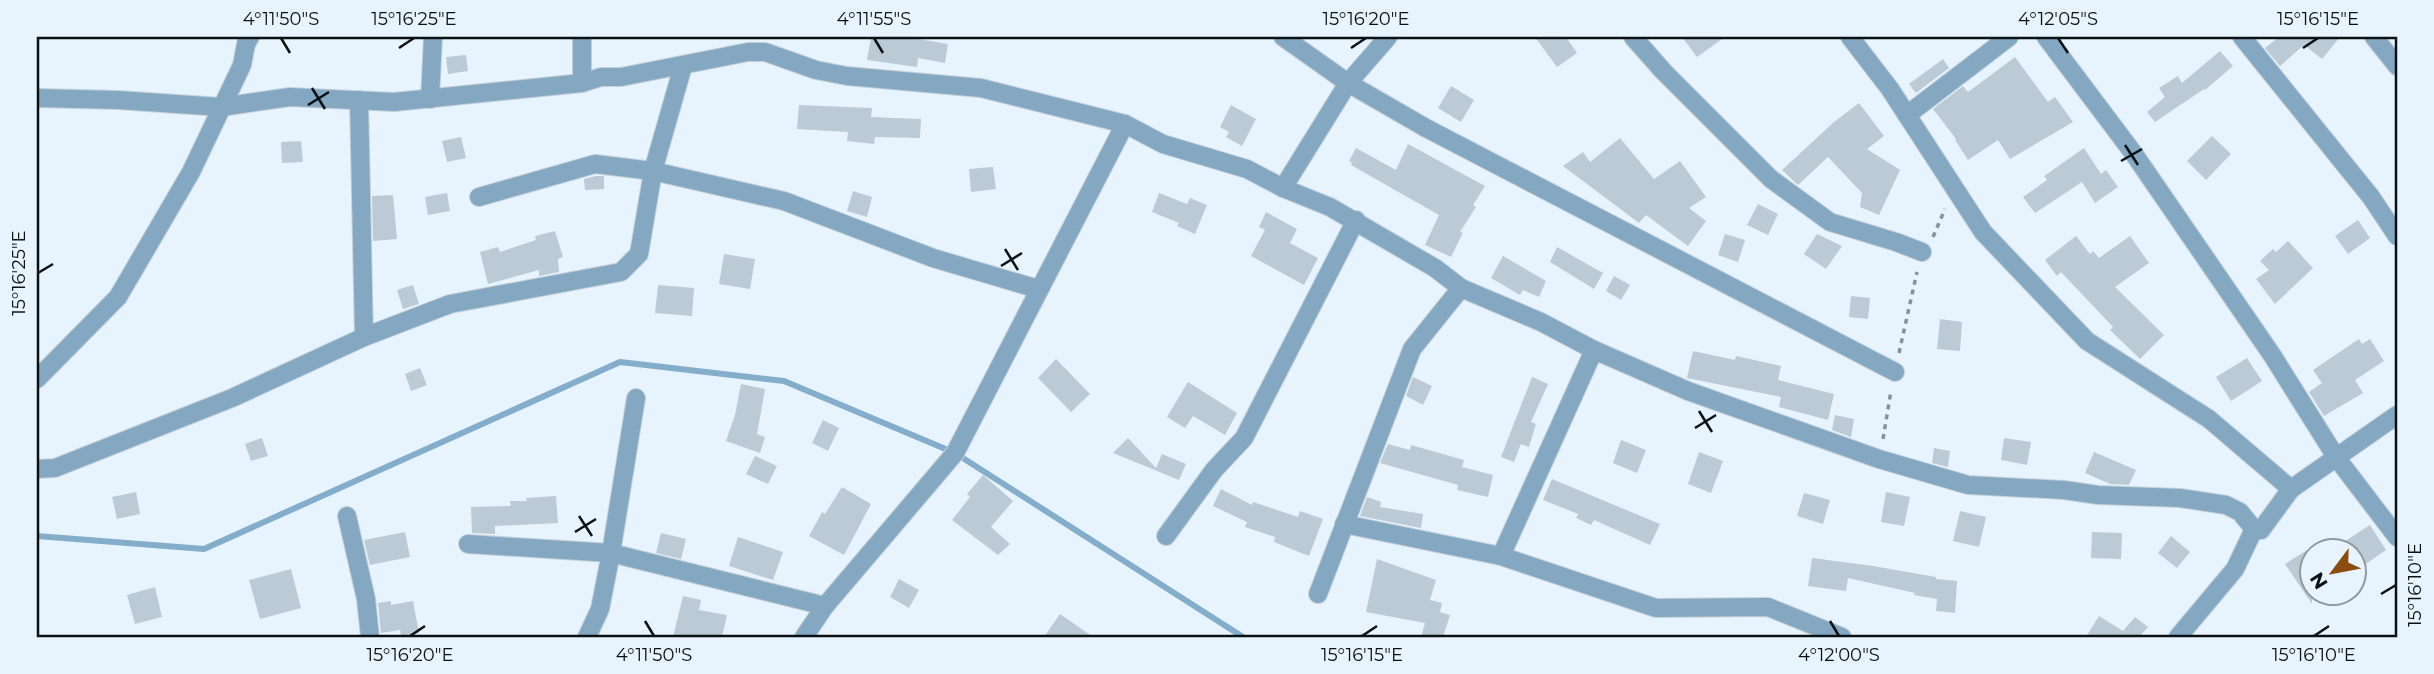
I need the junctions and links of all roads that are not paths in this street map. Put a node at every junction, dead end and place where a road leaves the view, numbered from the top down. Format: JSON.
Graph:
{"nodes":[{"id":1,"x":250,"y":37,"type":"edge"},
{"id":2,"x":433,"y":37,"type":"edge"},
{"id":3,"x":582,"y":37,"type":"edge"},
{"id":4,"x":1283,"y":37,"type":"edge"},
{"id":5,"x":1388,"y":37,"type":"edge"},
{"id":6,"x":1633,"y":37,"type":"edge"},
{"id":7,"x":1850,"y":37,"type":"edge"},
{"id":8,"x":2009,"y":37,"type":"edge"},
{"id":9,"x":2046,"y":37,"type":"edge"},
{"id":10,"x":2242,"y":37,"type":"edge"},
{"id":11,"x":2374,"y":37,"type":"edge"},
{"id":12,"x":683,"y":66,"type":"junction"},
{"id":13,"x":2397,"y":66,"type":"edge"},
{"id":14,"x":582,"y":83,"type":"junction"},
{"id":15,"x":1348,"y":83,"type":"junction"},
{"id":16,"x":37,"y":98,"type":"edge"},
{"id":17,"x":430,"y":99,"type":"junction"},
{"id":18,"x":359,"y":100,"type":"junction"},
{"id":19,"x":221,"y":107,"type":"junction"},
{"id":20,"x":1907,"y":116,"type":"junction"},
{"id":21,"x":1125,"y":124,"type":"junction"},
{"id":22,"x":653,"y":171,"type":"junction"},
{"id":23,"x":1283,"y":188,"type":"junction"},
{"id":24,"x":479,"y":197,"type":"dead end"},
{"id":25,"x":1356,"y":220,"type":"junction"},
{"id":26,"x":2397,"y":236,"type":"edge"},
{"id":27,"x":1922,"y":252,"type":"road end"},
{"id":28,"x":1461,"y":288,"type":"junction"},
{"id":29,"x":1038,"y":289,"type":"junction"},
{"id":30,"x":365,"y":337,"type":"junction"},
{"id":31,"x":1594,"y":350,"type":"junction"},
{"id":32,"x":1895,"y":372,"type":"road end"},
{"id":33,"x":37,"y":379,"type":"edge"},
{"id":34,"x":636,"y":398,"type":"dead end"},
{"id":35,"x":2397,"y":415,"type":"edge"},
{"id":36,"x":2336,"y":457,"type":"junction"},
{"id":37,"x":37,"y":469,"type":"edge"},
{"id":38,"x":2291,"y":489,"type":"junction"},
{"id":39,"x":347,"y":516,"type":"dead end"},
{"id":40,"x":1344,"y":524,"type":"junction"},
{"id":41,"x":2254,"y":529,"type":"junction"},
{"id":42,"x":1166,"y":536,"type":"dead end"},
{"id":43,"x":2397,"y":537,"type":"edge"},
{"id":44,"x":468,"y":544,"type":"dead end"},
{"id":45,"x":611,"y":553,"type":"junction"},
{"id":46,"x":1501,"y":556,"type":"junction"},
{"id":47,"x":1318,"y":594,"type":"dead end"},
{"id":48,"x":825,"y":606,"type":"junction"},
{"id":49,"x":370,"y":637,"type":"edge"},
{"id":50,"x":587,"y":637,"type":"edge"},
{"id":51,"x":804,"y":637,"type":"edge"},
{"id":52,"x":1842,"y":637,"type":"edge"},
{"id":53,"x":2178,"y":637,"type":"edge"}],
"edges":[{"from":1,"to":19,"type":"street"},
{"from":2,"to":17,"type":"street"},
{"from":3,"to":14,"type":"street"},
{"from":4,"to":15,"type":"street"},
{"from":5,"to":15,"type":"street"},
{"from":6,"to":27,"type":"street"},
{"from":7,"to":20,"type":"street"},
{"from":8,"to":20,"type":"street"},
{"from":9,"to":36,"type":"street"},
{"from":10,"to":26,"type":"street"},
{"from":11,"to":13,"type":"street"},
{"from":12,"to":14,"type":"street"},
{"from":12,"to":21,"type":"street"},
{"from":12,"to":22,"type":"street"},
{"from":14,"to":17,"type":"street"},
{"from":15,"to":23,"type":"street"},
{"from":15,"to":32,"type":"street"},
{"from":16,"to":19,"type":"street"},
{"from":17,"to":18,"type":"street"},
{"from":18,"to":19,"type":"street"},
{"from":18,"to":30,"type":"street"},
{"from":19,"to":33,"type":"street"},
{"from":20,"to":38,"type":"street"},
{"from":21,"to":23,"type":"street"},
{"from":21,"to":29,"type":"street"},
{"from":22,"to":24,"type":"street"},
{"from":22,"to":29,"type":"street"},
{"from":22,"to":30,"type":"street"},
{"from":23,"to":25,"type":"street"},
{"from":25,"to":28,"type":"street"},
{"from":25,"to":42,"type":"street"},
{"from":28,"to":31,"type":"street"},
{"from":28,"to":40,"type":"street"},
{"from":29,"to":48,"type":"street"},
{"from":30,"to":37,"type":"street"},
{"from":31,"to":41,"type":"street"},
{"from":31,"to":46,"type":"street"},
{"from":34,"to":45,"type":"street"},
{"from":35,"to":36,"type":"street"},
{"from":36,"to":38,"type":"street"},
{"from":36,"to":43,"type":"street"},
{"from":38,"to":41,"type":"street"},
{"from":39,"to":49,"type":"street"},
{"from":40,"to":46,"type":"street"},
{"from":40,"to":47,"type":"street"},
{"from":41,"to":53,"type":"street"},
{"from":44,"to":45,"type":"street"},
{"from":45,"to":48,"type":"street"},
{"from":45,"to":50,"type":"street"},
{"from":46,"to":52,"type":"street"},
{"from":48,"to":51,"type":"street"}]}
